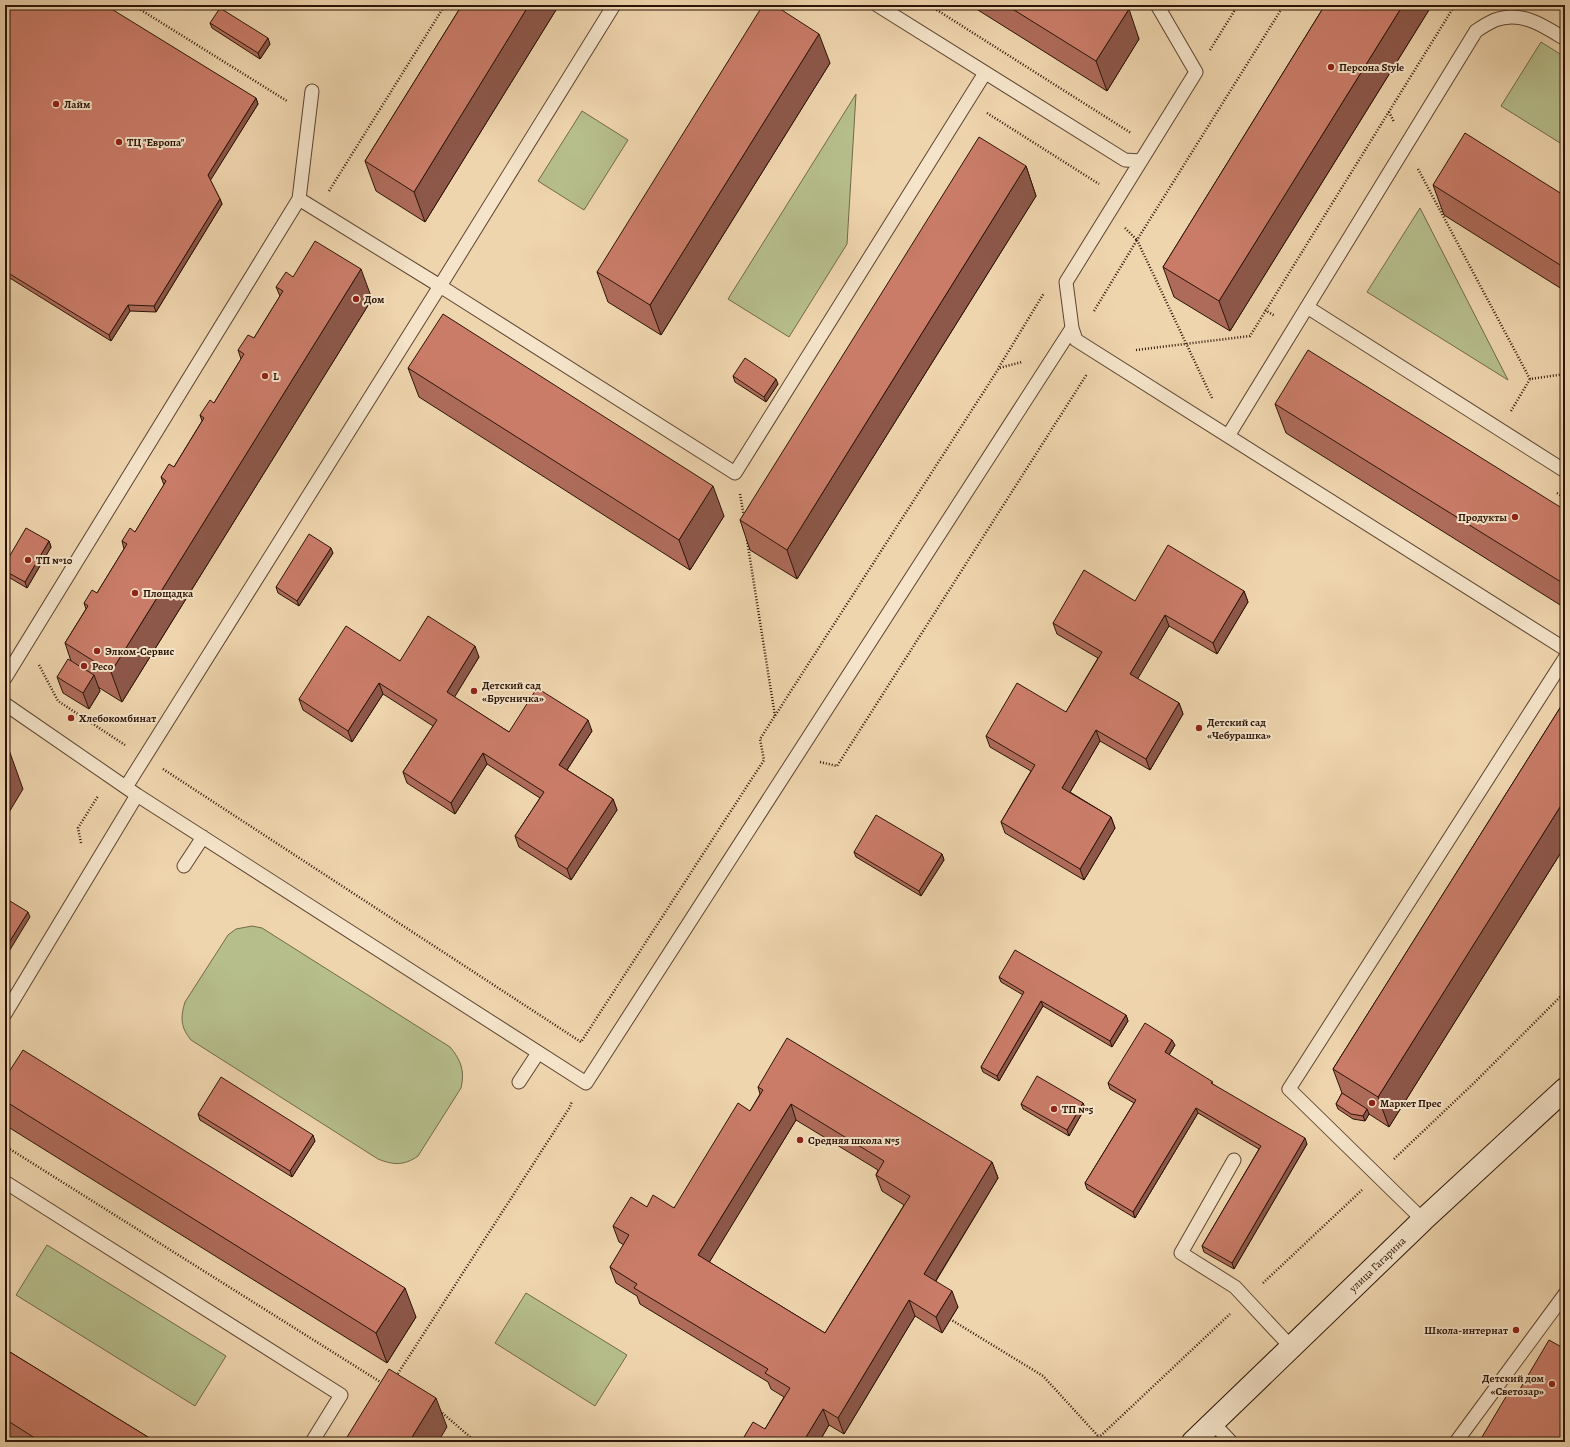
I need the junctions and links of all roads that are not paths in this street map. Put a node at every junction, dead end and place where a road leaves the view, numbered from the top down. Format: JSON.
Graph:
{"nodes":[{"id":1,"x":614,"y":5,"type":"edge"},
{"id":2,"x":877,"y":5,"type":"edge"},
{"id":3,"x":1156,"y":5,"type":"edge"},
{"id":4,"x":1565,"y":39,"type":"edge"},
{"id":5,"x":985,"y":73,"type":"junction"},
{"id":6,"x":312,"y":91,"type":"dead end"},
{"id":7,"x":1141,"y":161,"type":"junction"},
{"id":8,"x":299,"y":199,"type":"junction"},
{"id":9,"x":440,"y":286,"type":"junction"},
{"id":10,"x":1307,"y":307,"type":"junction"},
{"id":11,"x":1074,"y":334,"type":"junction"},
{"id":12,"x":1228,"y":436,"type":"junction"},
{"id":13,"x":1565,"y":470,"type":"edge"},
{"id":14,"x":1565,"y":649,"type":"edge"},
{"id":15,"x":1565,"y":658,"type":"edge"},
{"id":16,"x":5,"y":678,"type":"edge"},
{"id":17,"x":5,"y":704,"type":"edge"},
{"id":18,"x":126,"y":787,"type":"junction"},
{"id":19,"x":138,"y":795,"type":"junction"},
{"id":20,"x":203,"y":837,"type":"junction"},
{"id":21,"x":184,"y":866,"type":"dead end"},
{"id":22,"x":5,"y":1014,"type":"edge"},
{"id":23,"x":538,"y":1053,"type":"junction"},
{"id":24,"x":519,"y":1082,"type":"dead end"},
{"id":25,"x":1565,"y":1089,"type":"edge"},
{"id":26,"x":1234,"y":1160,"type":"dead end"},
{"id":27,"x":5,"y":1182,"type":"edge"},
{"id":28,"x":1423,"y":1220,"type":"junction"},
{"id":29,"x":1564,"y":1296,"type":"edge"},
{"id":30,"x":1292,"y":1347,"type":"junction"},
{"id":31,"x":1213,"y":1423,"type":"junction"},
{"id":32,"x":312,"y":1442,"type":"edge"},
{"id":33,"x":1193,"y":1442,"type":"edge"},
{"id":34,"x":1231,"y":1442,"type":"edge"},
{"id":35,"x":1456,"y":1442,"type":"edge"}],
"edges":[{"from":1,"to":9,"type":"lane"},
{"from":2,"to":5,"type":"lane"},
{"from":3,"to":7,"type":"lane"},
{"from":4,"to":10,"type":"lane"},
{"from":5,"to":7,"type":"lane"},
{"from":5,"to":9,"type":"lane"},
{"from":6,"to":8,"type":"lane"},
{"from":7,"to":11,"type":"lane"},
{"from":8,"to":9,"type":"lane"},
{"from":8,"to":16,"type":"lane"},
{"from":9,"to":18,"type":"lane"},
{"from":10,"to":12,"type":"lane"},
{"from":10,"to":13,"type":"lane"},
{"from":11,"to":12,"type":"lane"},
{"from":11,"to":23,"type":"lane"},
{"from":12,"to":14,"type":"lane"},
{"from":15,"to":28,"type":"lane"},
{"from":17,"to":18,"type":"lane"},
{"from":18,"to":19,"type":"lane"},
{"from":19,"to":20,"type":"lane"},
{"from":19,"to":22,"type":"lane"},
{"from":20,"to":21,"type":"lane"},
{"from":20,"to":23,"type":"lane"},
{"from":23,"to":24,"type":"lane"},
{"from":25,"to":28,"type":"main road","name":"улица Гагарина"},
{"from":26,"to":30,"type":"lane"},
{"from":27,"to":32,"type":"lane"},
{"from":28,"to":30,"type":"main road","name":"улица Гагарина"},
{"from":29,"to":35,"type":"lane"},
{"from":30,"to":31,"type":"main road","name":"улица Гагарина"},
{"from":31,"to":33,"type":"main road","name":"улица Гагарина"},
{"from":31,"to":34,"type":"lane"}]}
